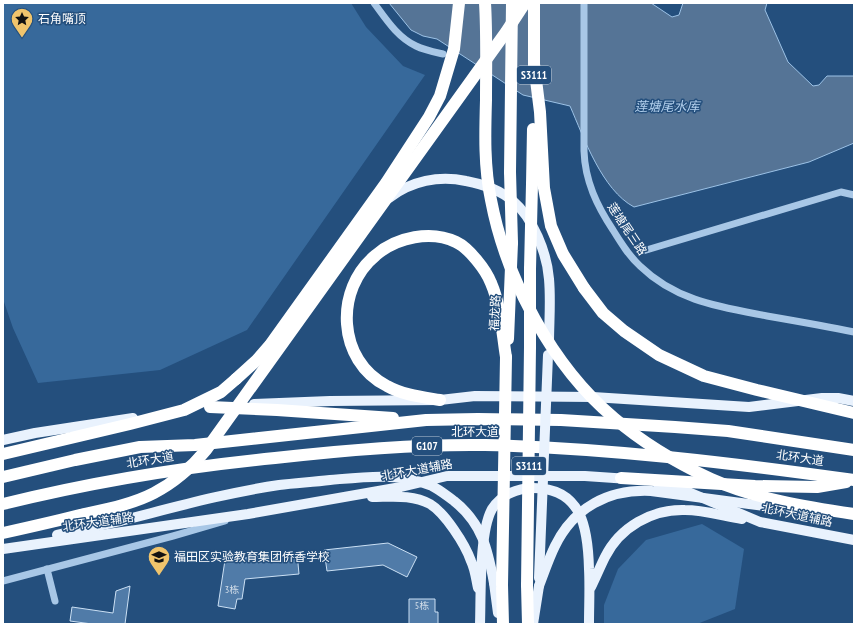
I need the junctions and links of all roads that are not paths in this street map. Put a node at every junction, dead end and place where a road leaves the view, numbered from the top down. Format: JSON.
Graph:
{"nodes":[{"id":1,"x":374,"y":3,"type":"edge"},
{"id":2,"x":459,"y":3,"type":"edge"},
{"id":3,"x":486,"y":3,"type":"edge"},
{"id":4,"x":512,"y":3,"type":"edge"},
{"id":5,"x":525,"y":3,"type":"edge"},
{"id":6,"x":534,"y":3,"type":"edge"},
{"id":7,"x":584,"y":3,"type":"edge"},
{"id":8,"x":443,"y":54,"type":"dead end"},
{"id":9,"x":537,"y":147,"type":"junction"},
{"id":10,"x":854,"y":195,"type":"edge"},
{"id":11,"x":360,"y":220,"type":"junction"},
{"id":12,"x":643,"y":251,"type":"dead end"},
{"id":13,"x":854,"y":332,"type":"edge"},
{"id":14,"x":506,"y":357,"type":"junction"},
{"id":15,"x":440,"y":400,"type":"junction"},
{"id":16,"x":854,"y":401,"type":"edge"},
{"id":17,"x":210,"y":408,"type":"junction"},
{"id":18,"x":854,"y":413,"type":"edge"},
{"id":19,"x":426,"y":420,"type":"junction"},
{"id":20,"x":3,"y":440,"type":"edge"},
{"id":21,"x":854,"y":450,"type":"edge"},
{"id":22,"x":3,"y":454,"type":"edge"},
{"id":23,"x":3,"y":477,"type":"edge"},
{"id":24,"x":621,"y":478,"type":"junction"},
{"id":25,"x":854,"y":480,"type":"edge"},
{"id":26,"x":334,"y":498,"type":"junction"},
{"id":27,"x":3,"y":504,"type":"edge"},
{"id":28,"x":248,"y":514,"type":"junction"},
{"id":29,"x":854,"y":514,"type":"edge"},
{"id":30,"x":760,"y":522,"type":"junction"},
{"id":31,"x":3,"y":533,"type":"edge"},
{"id":32,"x":854,"y":540,"type":"edge"},
{"id":33,"x":3,"y":549,"type":"edge"},
{"id":34,"x":47,"y":569,"type":"junction"},
{"id":35,"x":3,"y":581,"type":"edge"},
{"id":36,"x":498,"y":584,"type":"junction"},
{"id":37,"x":533,"y":586,"type":"junction"},
{"id":38,"x":590,"y":590,"type":"junction"},
{"id":39,"x":481,"y":600,"type":"junction"},
{"id":40,"x":55,"y":601,"type":"dead end"},
{"id":41,"x":480,"y":624,"type":"edge"},
{"id":42,"x":500,"y":624,"type":"edge"},
{"id":43,"x":503,"y":624,"type":"edge"},
{"id":44,"x":528,"y":624,"type":"edge"},
{"id":45,"x":533,"y":624,"type":"edge"},
{"id":46,"x":589,"y":624,"type":"edge"}],
"edges":[{"from":1,"to":8,"type":"street"},
{"from":2,"to":11,"type":"highway"},
{"from":3,"to":29,"type":"highway","bridge":true},
{"from":4,"to":14,"type":"highway","name":"福龙路","number":"S3111","bridge":true},
{"from":5,"to":31,"type":"highway","bridge":true},
{"from":6,"to":9,"type":"highway","number":"S3111"},
{"from":7,"to":13,"type":"street","name":"莲塘尾三路"},
{"from":9,"to":18,"type":"highway","bridge":true},
{"from":9,"to":37,"type":"highway","number":"S3111","bridge":true},
{"from":10,"to":12,"type":"street"},
{"from":11,"to":22,"type":"highway","bridge":true},
{"from":11,"to":37,"type":"main road","bridge":true},
{"from":14,"to":15,"type":"highway"},
{"from":14,"to":36,"type":"highway","name":"福龙路","number":"S3111","bridge":true},
{"from":15,"to":16,"type":"main road"},
{"from":15,"to":17,"type":"main road"},
{"from":17,"to":19,"type":"highway"},
{"from":17,"to":20,"type":"main road"},
{"from":19,"to":21,"type":"highway","name":"北环大道","number":"G107"},
{"from":19,"to":23,"type":"highway","name":"北环大道","number":"G107"},
{"from":24,"to":25,"type":"highway"},
{"from":24,"to":26,"type":"main road","name":"北环大道辅路"},
{"from":24,"to":30,"type":"main road","name":"北环大道辅路"},
{"from":25,"to":27,"type":"highway","name":"北环大道","number":"G107"},
{"from":26,"to":28,"type":"main road","name":"北环大道辅路"},
{"from":26,"to":39,"type":"main road"},
{"from":28,"to":33,"type":"main road","name":"北环大道辅路"},
{"from":28,"to":34,"type":"street"},
{"from":29,"to":37,"type":"main road","bridge":true},
{"from":30,"to":32,"type":"main road","name":"北环大道辅路"},
{"from":30,"to":38,"type":"main road"},
{"from":33,"to":36,"type":"main road","bridge":true},
{"from":34,"to":35,"type":"street"},
{"from":34,"to":40,"type":"street"},
{"from":36,"to":42,"type":"main road"},
{"from":36,"to":43,"type":"highway","name":"福龙路"},
{"from":37,"to":44,"type":"highway"},
{"from":37,"to":45,"type":"main road"},
{"from":38,"to":39,"type":"main road"},
{"from":38,"to":46,"type":"main road"},
{"from":39,"to":41,"type":"main road"}]}
